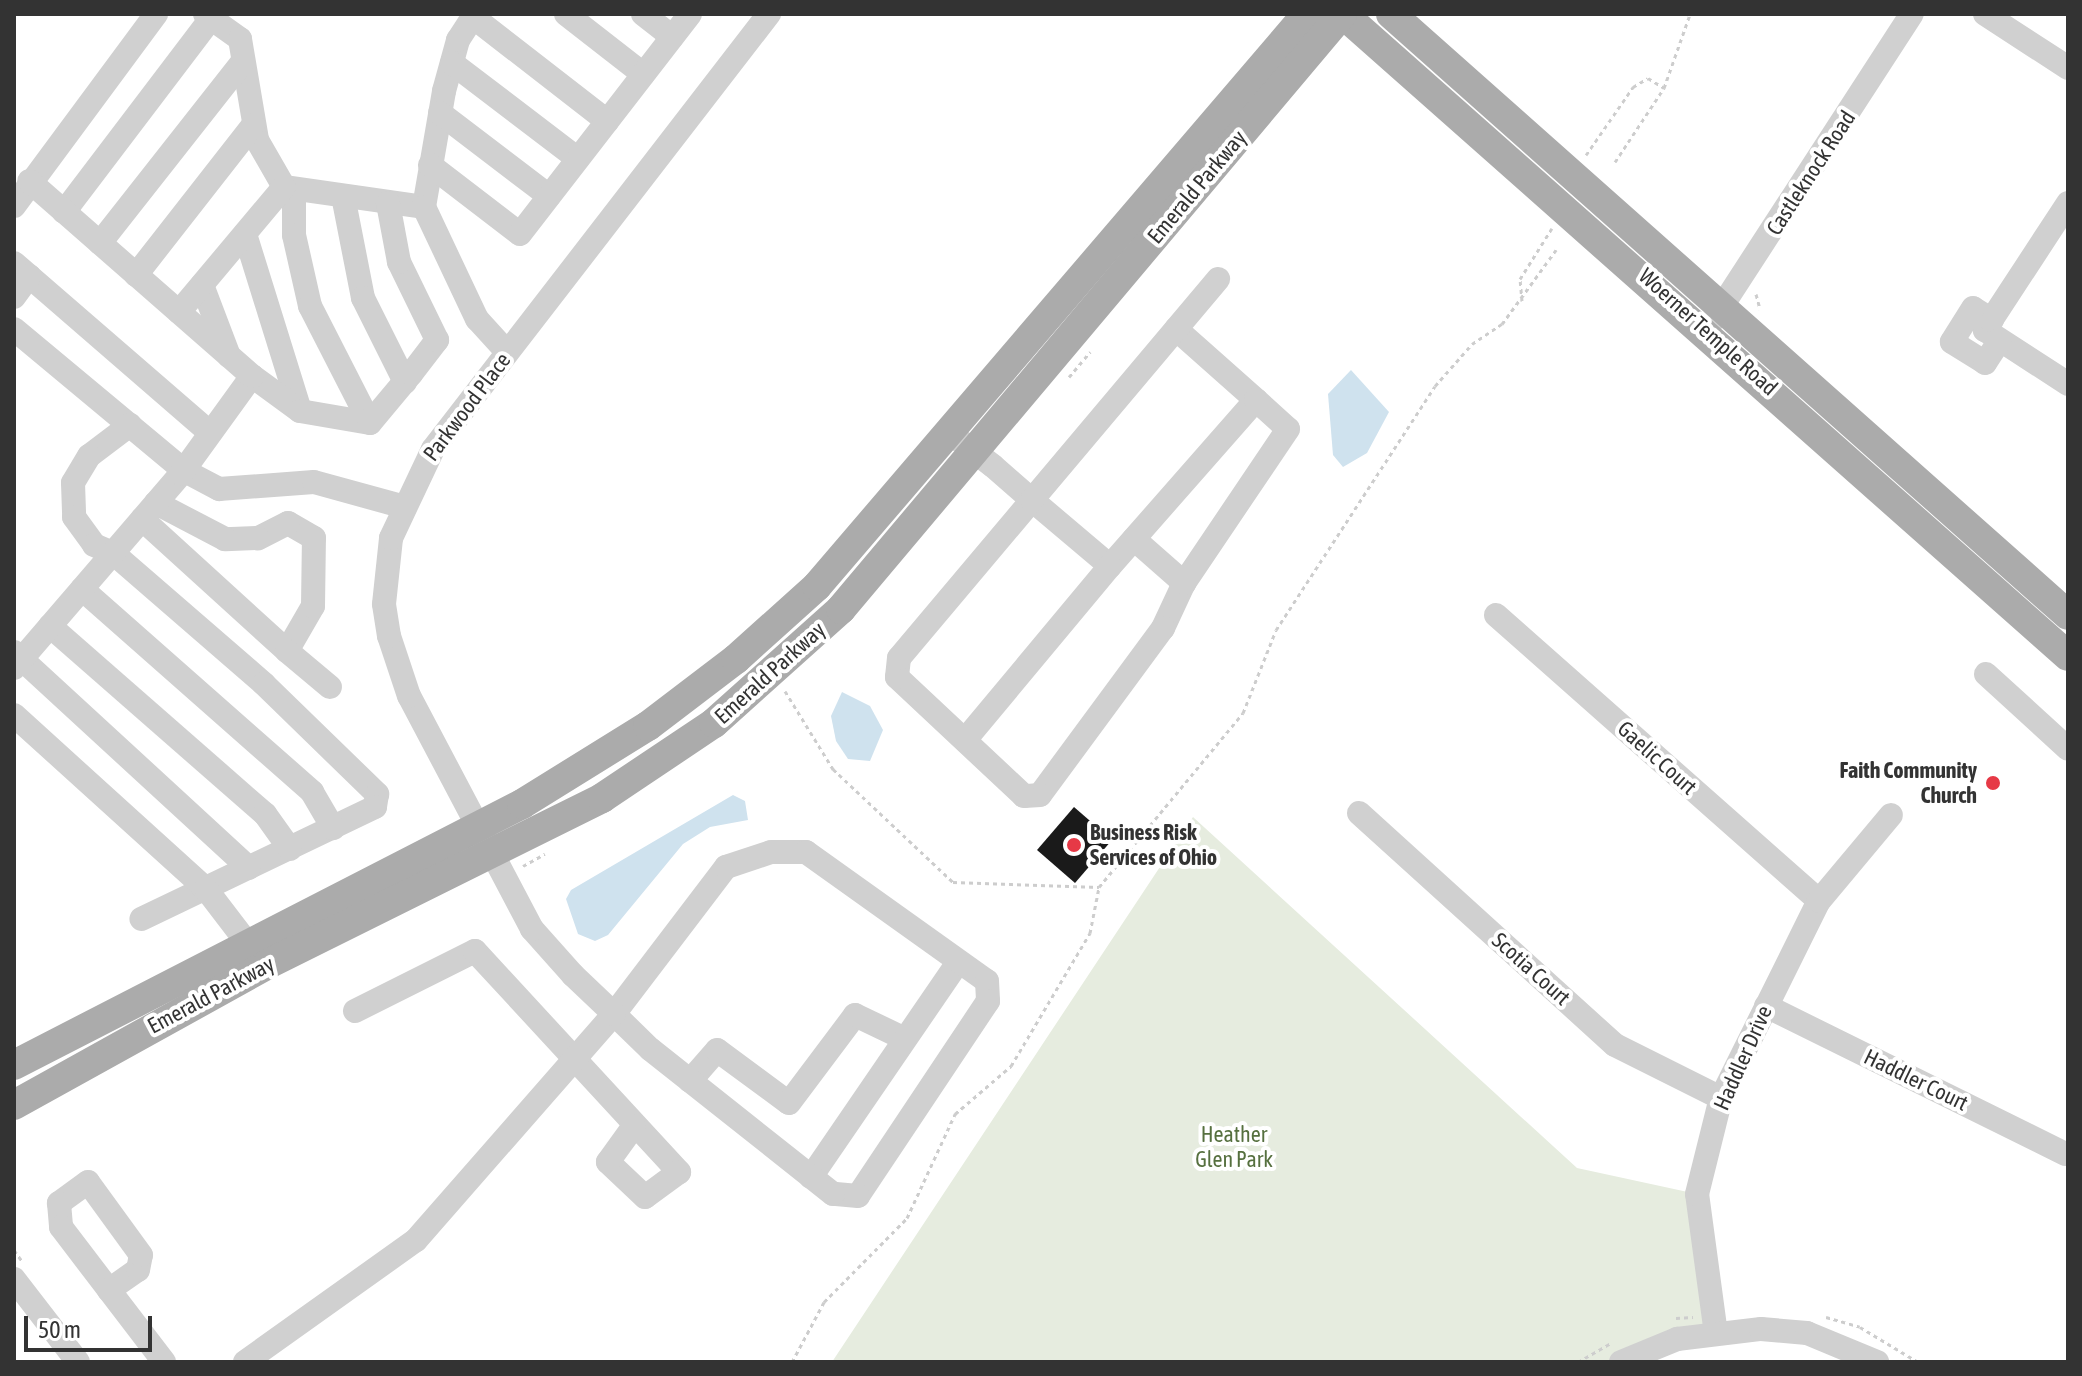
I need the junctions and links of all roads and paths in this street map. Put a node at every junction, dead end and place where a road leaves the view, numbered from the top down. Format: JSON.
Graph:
{"nodes":[{"id":1,"x":156,"y":14,"type":"edge"},
{"id":2,"x":566,"y":14,"type":"edge"},
{"id":3,"x":643,"y":14,"type":"edge"},
{"id":4,"x":690,"y":14,"type":"edge"},
{"id":5,"x":769,"y":14,"type":"edge"},
{"id":6,"x":1307,"y":14,"type":"edge"},
{"id":7,"x":1343,"y":14,"type":"edge"},
{"id":8,"x":1391,"y":14,"type":"edge"},
{"id":9,"x":1690,"y":14,"type":"edge"},
{"id":10,"x":1912,"y":14,"type":"edge"},
{"id":11,"x":1985,"y":14,"type":"edge"},
{"id":12,"x":474,"y":15,"type":"edge"},
{"id":13,"x":208,"y":16,"type":"edge"},
{"id":14,"x":672,"y":37,"type":"junction"},
{"id":15,"x":243,"y":61,"type":"junction"},
{"id":16,"x":452,"y":63,"type":"junction"},
{"id":17,"x":2068,"y":68,"type":"edge"},
{"id":18,"x":643,"y":74,"type":"junction"},
{"id":19,"x":1664,"y":88,"type":"junction"},
{"id":20,"x":440,"y":113,"type":"junction"},
{"id":21,"x":607,"y":121,"type":"junction"},
{"id":22,"x":253,"y":125,"type":"junction"},
{"id":23,"x":1585,"y":156,"type":"dead end"},
{"id":24,"x":578,"y":159,"type":"junction"},
{"id":25,"x":1615,"y":162,"type":"dead end"},
{"id":26,"x":430,"y":165,"type":"junction"},
{"id":27,"x":29,"y":181,"type":"junction"},
{"id":28,"x":289,"y":188,"type":"junction"},
{"id":29,"x":343,"y":196,"type":"junction"},
{"id":30,"x":549,"y":196,"type":"junction"},
{"id":31,"x":388,"y":203,"type":"junction"},
{"id":32,"x":2068,"y":203,"type":"edge"},
{"id":33,"x":14,"y":206,"type":"edge"},
{"id":34,"x":424,"y":207,"type":"junction"},
{"id":35,"x":64,"y":212,"type":"junction"},
{"id":36,"x":1555,"y":225,"type":"dead end"},
{"id":37,"x":245,"y":234,"type":"junction"},
{"id":38,"x":100,"y":243,"type":"junction"},
{"id":39,"x":1556,"y":250,"type":"dead end"},
{"id":40,"x":22,"y":269,"type":"edge"},
{"id":41,"x":136,"y":275,"type":"junction"},
{"id":42,"x":1218,"y":279,"type":"dead end"},
{"id":43,"x":202,"y":285,"type":"junction"},
{"id":44,"x":14,"y":297,"type":"edge"},
{"id":45,"x":1522,"y":301,"type":"junction"},
{"id":46,"x":1726,"y":306,"type":"junction"},
{"id":47,"x":179,"y":312,"type":"junction"},
{"id":48,"x":1706,"y":328,"type":"junction"},
{"id":49,"x":14,"y":329,"type":"edge"},
{"id":50,"x":1176,"y":329,"type":"junction"},
{"id":51,"x":507,"y":352,"type":"junction"},
{"id":52,"x":229,"y":356,"type":"junction"},
{"id":53,"x":252,"y":376,"type":"junction"},
{"id":54,"x":405,"y":382,"type":"junction"},
{"id":55,"x":2068,"y":384,"type":"edge"},
{"id":56,"x":1256,"y":400,"type":"junction"},
{"id":57,"x":300,"y":411,"type":"junction"},
{"id":58,"x":370,"y":423,"type":"junction"},
{"id":59,"x":130,"y":425,"type":"junction"},
{"id":60,"x":209,"y":432,"type":"junction"},
{"id":61,"x":950,"y":433,"type":"junction"},
{"id":62,"x":976,"y":454,"type":"junction"},
{"id":63,"x":183,"y":470,"type":"junction"},
{"id":64,"x":1032,"y":500,"type":"junction"},
{"id":65,"x":401,"y":506,"type":"junction"},
{"id":66,"x":149,"y":511,"type":"junction"},
{"id":67,"x":1134,"y":539,"type":"junction"},
{"id":68,"x":113,"y":553,"type":"junction"},
{"id":69,"x":1110,"y":566,"type":"junction"},
{"id":70,"x":1184,"y":583,"type":"junction"},
{"id":71,"x":82,"y":589,"type":"junction"},
{"id":72,"x":1496,"y":615,"type":"dead end"},
{"id":73,"x":2068,"y":615,"type":"edge"},
{"id":74,"x":50,"y":626,"type":"junction"},
{"id":75,"x":287,"y":651,"type":"junction"},
{"id":76,"x":2068,"y":656,"type":"edge"},
{"id":77,"x":17,"y":660,"type":"edge"},
{"id":78,"x":1986,"y":674,"type":"dead end"},
{"id":79,"x":330,"y":687,"type":"dead end"},
{"id":80,"x":785,"y":691,"type":"dead end"},
{"id":81,"x":14,"y":715,"type":"edge"},
{"id":82,"x":965,"y":740,"type":"junction"},
{"id":83,"x":2068,"y":749,"type":"edge"},
{"id":84,"x":1359,"y":813,"type":"dead end"},
{"id":85,"x":1891,"y":815,"type":"dead end"},
{"id":86,"x":333,"y":828,"type":"junction"},
{"id":87,"x":476,"y":829,"type":"junction"},
{"id":88,"x":290,"y":849,"type":"junction"},
{"id":89,"x":491,"y":857,"type":"junction"},
{"id":90,"x":249,"y":868,"type":"junction"},
{"id":91,"x":1099,"y":887,"type":"junction"},
{"id":92,"x":206,"y":889,"type":"junction"},
{"id":93,"x":1819,"y":901,"type":"junction"},
{"id":94,"x":141,"y":919,"type":"dead end"},
{"id":95,"x":248,"y":944,"type":"junction"},
{"id":96,"x":956,"y":965,"type":"junction"},
{"id":97,"x":1766,"y":1006,"type":"junction"},
{"id":98,"x":355,"y":1011,"type":"dead end"},
{"id":99,"x":614,"y":1014,"type":"junction"},
{"id":100,"x":905,"y":1039,"type":"junction"},
{"id":101,"x":572,"y":1060,"type":"junction"},
{"id":102,"x":14,"y":1065,"type":"edge"},
{"id":103,"x":690,"y":1081,"type":"junction"},
{"id":104,"x":1721,"y":1098,"type":"junction"},
{"id":105,"x":14,"y":1105,"type":"edge"},
{"id":106,"x":634,"y":1126,"type":"dead end"},
{"id":107,"x":2065,"y":1154,"type":"dead end"},
{"id":108,"x":811,"y":1177,"type":"junction"},
{"id":109,"x":14,"y":1279,"type":"edge"},
{"id":110,"x":109,"y":1290,"type":"dead end"},
{"id":111,"x":1716,"y":1334,"type":"junction"},
{"id":112,"x":78,"y":1362,"type":"edge"},
{"id":113,"x":164,"y":1362,"type":"edge"},
{"id":114,"x":245,"y":1362,"type":"edge"},
{"id":115,"x":792,"y":1362,"type":"edge"},
{"id":116,"x":1621,"y":1362,"type":"edge"},
{"id":117,"x":1877,"y":1362,"type":"edge"}],
"edges":[{"from":1,"to":27,"type":"street"},
{"from":2,"to":18,"type":"street"},
{"from":3,"to":14,"type":"street"},
{"from":4,"to":14,"type":"street"},
{"from":5,"to":51,"type":"street","name":"Parkwood Place"},
{"from":6,"to":61,"type":"main road","name":"Emerald Parkway"},
{"from":7,"to":48,"type":"main road","name":"Woerner Temple Road"},
{"from":7,"to":62,"type":"main road","name":"Emerald Parkway"},
{"from":8,"to":46,"type":"main road","name":"Woerner Temple Road"},
{"from":9,"to":19,"type":"path"},
{"from":10,"to":46,"type":"street","name":"Castleknock Road"},
{"from":11,"to":17,"type":"street"},
{"from":12,"to":16,"type":"street"},
{"from":12,"to":21,"type":"street"},
{"from":13,"to":15,"type":"street"},
{"from":13,"to":35,"type":"street"},
{"from":14,"to":18,"type":"street"},
{"from":15,"to":22,"type":"street"},
{"from":15,"to":38,"type":"street"},
{"from":16,"to":20,"type":"street"},
{"from":16,"to":24,"type":"street"},
{"from":18,"to":21,"type":"street"},
{"from":19,"to":23,"type":"path"},
{"from":19,"to":25,"type":"path"},
{"from":20,"to":26,"type":"street"},
{"from":20,"to":30,"type":"street"},
{"from":21,"to":24,"type":"street"},
{"from":22,"to":28,"type":"street"},
{"from":22,"to":41,"type":"street"},
{"from":24,"to":30,"type":"street"},
{"from":26,"to":30,"type":"street"},
{"from":26,"to":34,"type":"street"},
{"from":27,"to":33,"type":"street"},
{"from":27,"to":35,"type":"street"},
{"from":28,"to":29,"type":"street"},
{"from":28,"to":37,"type":"street"},
{"from":28,"to":58,"type":"street"},
{"from":29,"to":31,"type":"street"},
{"from":29,"to":54,"type":"street"},
{"from":31,"to":34,"type":"street"},
{"from":31,"to":54,"type":"street"},
{"from":32,"to":55,"type":"street"},
{"from":34,"to":51,"type":"street"},
{"from":35,"to":38,"type":"street"},
{"from":36,"to":45,"type":"path"},
{"from":37,"to":43,"type":"street"},
{"from":37,"to":57,"type":"street"},
{"from":38,"to":41,"type":"street"},
{"from":39,"to":45,"type":"path"},
{"from":40,"to":44,"type":"street"},
{"from":40,"to":60,"type":"street"},
{"from":41,"to":47,"type":"street"},
{"from":42,"to":50,"type":"street"},
{"from":43,"to":47,"type":"street"},
{"from":43,"to":52,"type":"street"},
{"from":45,"to":91,"type":"path"},
{"from":46,"to":48,"type":"street","name":"Castleknock Road"},
{"from":46,"to":73,"type":"main road","name":"Woerner Temple Road"},
{"from":47,"to":52,"type":"street"},
{"from":48,"to":76,"type":"main road","name":"Woerner Temple Road"},
{"from":49,"to":59,"type":"street"},
{"from":50,"to":56,"type":"street"},
{"from":50,"to":64,"type":"street"},
{"from":51,"to":65,"type":"street","name":"Parkwood Place"},
{"from":52,"to":53,"type":"street"},
{"from":53,"to":57,"type":"street"},
{"from":53,"to":60,"type":"street"},
{"from":54,"to":58,"type":"street"},
{"from":56,"to":67,"type":"street"},
{"from":56,"to":70,"type":"street"},
{"from":57,"to":58,"type":"street"},
{"from":59,"to":63,"type":"street"},
{"from":59,"to":68,"type":"street"},
{"from":60,"to":63,"type":"street"},
{"from":61,"to":62,"type":"street"},
{"from":61,"to":87,"type":"main road","name":"Emerald Parkway"},
{"from":62,"to":64,"type":"street"},
{"from":62,"to":89,"type":"main road","name":"Emerald Parkway"},
{"from":63,"to":65,"type":"street"},
{"from":63,"to":66,"type":"street"},
{"from":64,"to":69,"type":"street"},
{"from":64,"to":82,"type":"street"},
{"from":65,"to":87,"type":"street","name":"Parkwood Place"},
{"from":66,"to":68,"type":"street"},
{"from":66,"to":75,"type":"street"},
{"from":66,"to":75,"type":"street"},
{"from":67,"to":69,"type":"street"},
{"from":67,"to":70,"type":"street"},
{"from":68,"to":71,"type":"street"},
{"from":68,"to":86,"type":"street"},
{"from":69,"to":82,"type":"street"},
{"from":70,"to":82,"type":"street"},
{"from":71,"to":74,"type":"street"},
{"from":71,"to":86,"type":"street"},
{"from":72,"to":93,"type":"street","name":"Gaelic Court"},
{"from":74,"to":77,"type":"street"},
{"from":74,"to":88,"type":"street"},
{"from":75,"to":79,"type":"street"},
{"from":77,"to":90,"type":"street"},
{"from":78,"to":83,"type":"street"},
{"from":80,"to":91,"type":"path"},
{"from":81,"to":92,"type":"street"},
{"from":84,"to":104,"type":"street","name":"Scotia Court"},
{"from":85,"to":93,"type":"street","name":"Haddler Drive"},
{"from":86,"to":88,"type":"street"},
{"from":87,"to":89,"type":"street","name":"Parkwood Place"},
{"from":87,"to":95,"type":"main road","name":"Emerald Parkway"},
{"from":88,"to":90,"type":"street"},
{"from":89,"to":99,"type":"street","name":"Parkwood Place"},
{"from":89,"to":105,"type":"main road","name":"Emerald Parkway"},
{"from":90,"to":92,"type":"street"},
{"from":91,"to":115,"type":"path"},
{"from":92,"to":94,"type":"street"},
{"from":92,"to":95,"type":"street"},
{"from":93,"to":97,"type":"street","name":"Haddler Drive"},
{"from":95,"to":102,"type":"main road","name":"Emerald Parkway"},
{"from":96,"to":99,"type":"street"},
{"from":96,"to":100,"type":"street"},
{"from":96,"to":108,"type":"street","name":"Parkwood Place"},
{"from":97,"to":104,"type":"street","name":"Haddler Drive"},
{"from":97,"to":107,"type":"street","name":"Haddler Court"},
{"from":98,"to":101,"type":"street"},
{"from":99,"to":101,"type":"street"},
{"from":99,"to":103,"type":"street","name":"Parkwood Place"},
{"from":100,"to":103,"type":"street"},
{"from":100,"to":108,"type":"street"},
{"from":101,"to":106,"type":"street"},
{"from":101,"to":114,"type":"street"},
{"from":103,"to":108,"type":"street","name":"Parkwood Place"},
{"from":104,"to":111,"type":"street","name":"Haddler Drive"},
{"from":109,"to":112,"type":"street"},
{"from":110,"to":113,"type":"street"},
{"from":111,"to":116,"type":"street"},
{"from":111,"to":117,"type":"street"}]}
